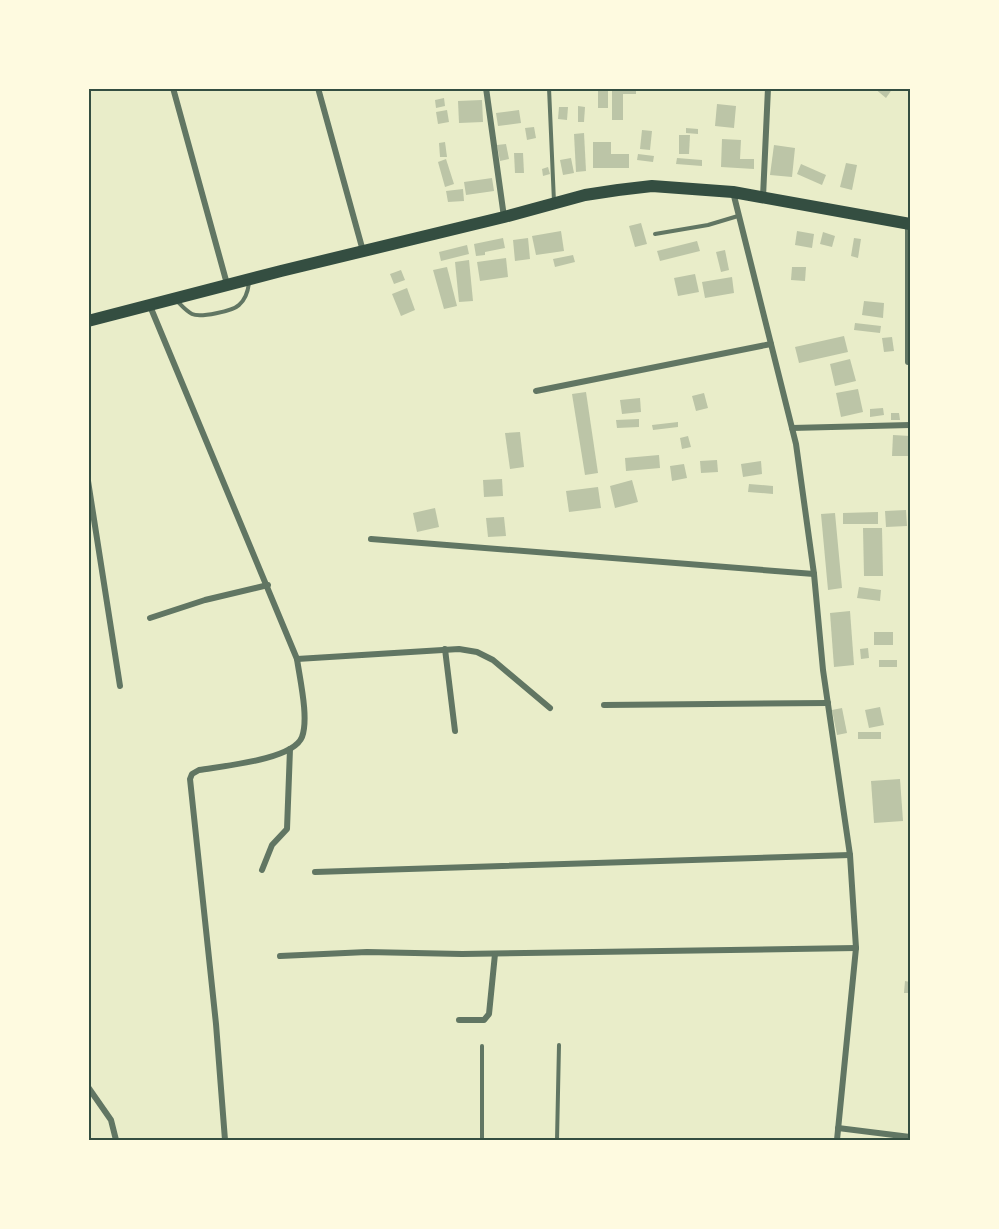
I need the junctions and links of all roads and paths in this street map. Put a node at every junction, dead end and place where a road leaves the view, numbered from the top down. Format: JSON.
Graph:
{"nodes":[{"id":1,"x":173,"y":88,"type":"edge"},
{"id":2,"x":318,"y":88,"type":"edge"},
{"id":3,"x":486,"y":88,"type":"edge"},
{"id":4,"x":549,"y":88,"type":"edge"},
{"id":5,"x":768,"y":88,"type":"edge"},
{"id":6,"x":733,"y":192,"type":"junction"},
{"id":7,"x":763,"y":197,"type":"junction"},
{"id":8,"x":554,"y":202,"type":"junction"},
{"id":9,"x":739,"y":215,"type":"junction"},
{"id":10,"x":504,"y":217,"type":"junction"},
{"id":11,"x":909,"y":224,"type":"edge"},
{"id":12,"x":655,"y":234,"type":"dead end"},
{"id":13,"x":363,"y":251,"type":"junction"},
{"id":14,"x":250,"y":279,"type":"junction"},
{"id":15,"x":227,"y":285,"type":"junction"},
{"id":16,"x":175,"y":298,"type":"junction"},
{"id":17,"x":149,"y":305,"type":"junction"},
{"id":18,"x":88,"y":321,"type":"edge"},
{"id":19,"x":771,"y":344,"type":"junction"},
{"id":20,"x":908,"y":362,"type":"dead end"},
{"id":21,"x":536,"y":391,"type":"dead end"},
{"id":22,"x":910,"y":425,"type":"edge"},
{"id":23,"x":792,"y":428,"type":"junction"},
{"id":24,"x":88,"y":481,"type":"edge"},
{"id":25,"x":371,"y":539,"type":"dead end"},
{"id":26,"x":814,"y":574,"type":"junction"},
{"id":27,"x":268,"y":585,"type":"junction"},
{"id":28,"x":150,"y":618,"type":"dead end"},
{"id":29,"x":445,"y":650,"type":"junction"},
{"id":30,"x":297,"y":659,"type":"junction"},
{"id":31,"x":120,"y":687,"type":"dead end"},
{"id":32,"x":828,"y":703,"type":"junction"},
{"id":33,"x":604,"y":705,"type":"dead end"},
{"id":34,"x":550,"y":708,"type":"dead end"},
{"id":35,"x":456,"y":731,"type":"dead end"},
{"id":36,"x":290,"y":749,"type":"junction"},
{"id":37,"x":850,"y":855,"type":"junction"},
{"id":38,"x":262,"y":870,"type":"dead end"},
{"id":39,"x":315,"y":872,"type":"dead end"},
{"id":40,"x":856,"y":948,"type":"junction"},
{"id":41,"x":495,"y":954,"type":"junction"},
{"id":42,"x":280,"y":956,"type":"dead end"},
{"id":43,"x":459,"y":1020,"type":"dead end"},
{"id":44,"x":559,"y":1045,"type":"dead end"},
{"id":45,"x":482,"y":1046,"type":"dead end"},
{"id":46,"x":88,"y":1087,"type":"edge"},
{"id":47,"x":838,"y":1128,"type":"junction"},
{"id":48,"x":910,"y":1137,"type":"edge"},
{"id":49,"x":116,"y":1140,"type":"edge"},
{"id":50,"x":225,"y":1140,"type":"edge"},
{"id":51,"x":482,"y":1140,"type":"edge"},
{"id":52,"x":557,"y":1140,"type":"edge"},
{"id":53,"x":837,"y":1140,"type":"edge"}],
"edges":[{"from":1,"to":15,"type":"street"},
{"from":2,"to":13,"type":"street"},
{"from":3,"to":10,"type":"street"},
{"from":4,"to":8,"type":"lane"},
{"from":5,"to":7,"type":"street"},
{"from":6,"to":7,"type":"highway"},
{"from":6,"to":8,"type":"highway"},
{"from":6,"to":9,"type":"street"},
{"from":7,"to":11,"type":"highway"},
{"from":8,"to":10,"type":"highway"},
{"from":9,"to":12,"type":"lane"},
{"from":9,"to":19,"type":"street"},
{"from":10,"to":13,"type":"highway"},
{"from":11,"to":20,"type":"street"},
{"from":13,"to":14,"type":"highway"},
{"from":14,"to":15,"type":"highway"},
{"from":14,"to":16,"type":"lane"},
{"from":15,"to":16,"type":"highway"},
{"from":16,"to":17,"type":"highway"},
{"from":17,"to":18,"type":"highway"},
{"from":17,"to":27,"type":"street"},
{"from":19,"to":21,"type":"street"},
{"from":19,"to":23,"type":"street"},
{"from":22,"to":23,"type":"street"},
{"from":23,"to":26,"type":"street"},
{"from":24,"to":31,"type":"street"},
{"from":25,"to":26,"type":"street"},
{"from":26,"to":32,"type":"street"},
{"from":27,"to":28,"type":"street"},
{"from":27,"to":30,"type":"street"},
{"from":29,"to":30,"type":"street"},
{"from":29,"to":34,"type":"street"},
{"from":29,"to":35,"type":"street"},
{"from":30,"to":36,"type":"street"},
{"from":32,"to":33,"type":"street"},
{"from":32,"to":37,"type":"street"},
{"from":36,"to":38,"type":"street"},
{"from":36,"to":50,"type":"street"},
{"from":37,"to":39,"type":"street"},
{"from":37,"to":40,"type":"street"},
{"from":40,"to":41,"type":"street"},
{"from":40,"to":47,"type":"street"},
{"from":41,"to":42,"type":"street"},
{"from":41,"to":43,"type":"street"},
{"from":44,"to":52,"type":"lane"},
{"from":45,"to":51,"type":"lane"},
{"from":46,"to":49,"type":"street"},
{"from":47,"to":48,"type":"street"},
{"from":47,"to":53,"type":"street"}]}
